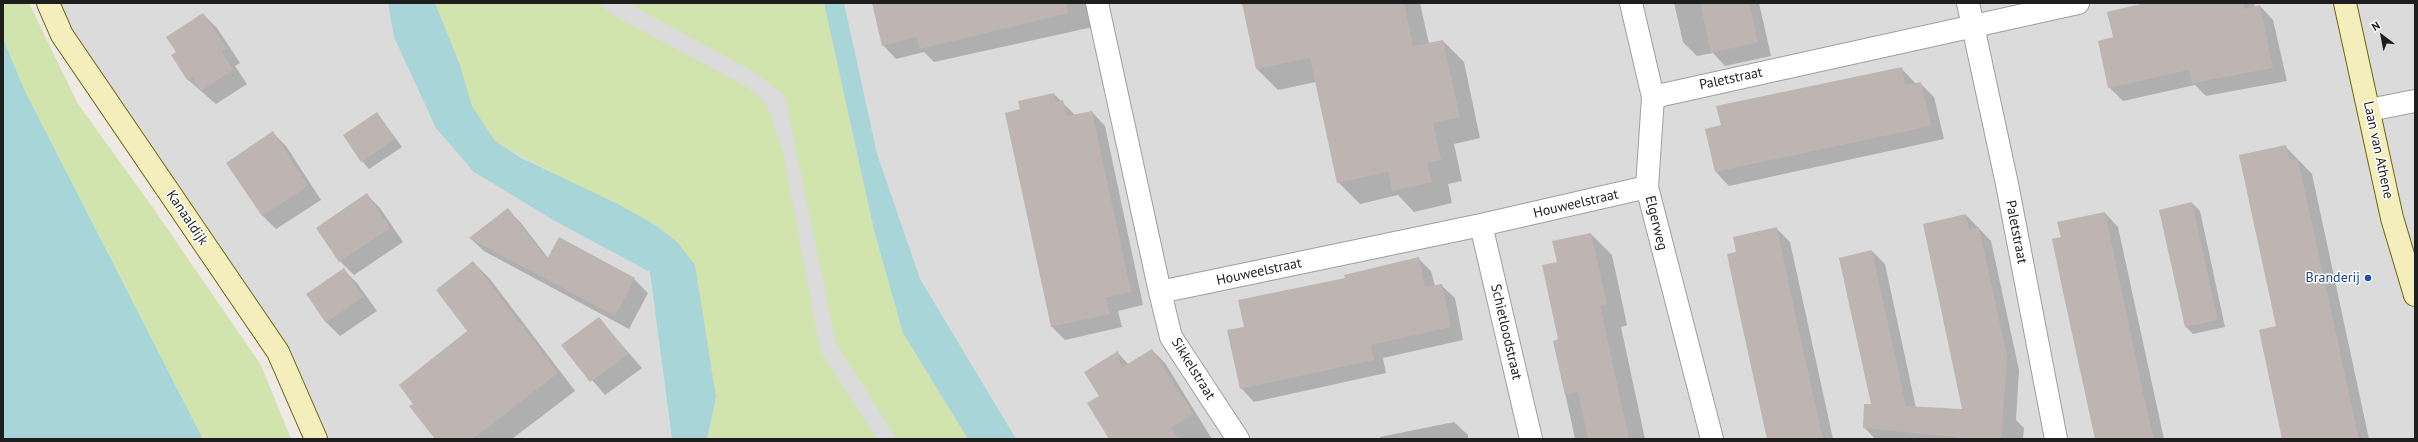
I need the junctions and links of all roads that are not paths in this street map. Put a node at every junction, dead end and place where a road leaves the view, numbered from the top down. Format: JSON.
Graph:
{"nodes":[{"id":1,"x":48,"y":3,"type":"edge"},
{"id":2,"x":1097,"y":3,"type":"edge"},
{"id":3,"x":1632,"y":3,"type":"edge"},
{"id":4,"x":1968,"y":3,"type":"edge"},
{"id":5,"x":2078,"y":3,"type":"edge"},
{"id":6,"x":2345,"y":3,"type":"edge"},
{"id":7,"x":1973,"y":26,"type":"junction"},
{"id":8,"x":1653,"y":97,"type":"junction"},
{"id":9,"x":2415,"y":101,"type":"edge"},
{"id":10,"x":2370,"y":110,"type":"junction"},
{"id":11,"x":1647,"y":187,"type":"junction"},
{"id":12,"x":1482,"y":225,"type":"junction"},
{"id":13,"x":1160,"y":292,"type":"junction"},
{"id":14,"x":2415,"y":295,"type":"edge"},
{"id":15,"x":316,"y":439,"type":"edge"},
{"id":16,"x":1238,"y":439,"type":"edge"},
{"id":17,"x":1532,"y":439,"type":"edge"},
{"id":18,"x":1712,"y":439,"type":"edge"},
{"id":19,"x":2056,"y":439,"type":"edge"}],
"edges":[{"from":1,"to":15,"type":"street","name":"Kanaaldijk"},
{"from":2,"to":13,"type":"street"},
{"from":3,"to":8,"type":"street","name":"Elgerweg"},
{"from":4,"to":7,"type":"street"},
{"from":5,"to":7,"type":"street","name":"Paletstraat"},
{"from":6,"to":10,"type":"street","name":"Laan van Athene"},
{"from":7,"to":8,"type":"street","name":"Paletstraat"},
{"from":7,"to":19,"type":"street","name":"Paletstraat"},
{"from":8,"to":11,"type":"street","name":"Elgerweg"},
{"from":9,"to":10,"type":"street"},
{"from":10,"to":14,"type":"street","name":"Laan van Athene"},
{"from":11,"to":12,"type":"street","name":"Houweelstraat"},
{"from":11,"to":18,"type":"street","name":"Elgerweg"},
{"from":12,"to":13,"type":"street","name":"Houweelstraat"},
{"from":12,"to":17,"type":"street","name":"Schietloodstraat"},
{"from":13,"to":16,"type":"street","name":"Sikkelstraat"}]}
